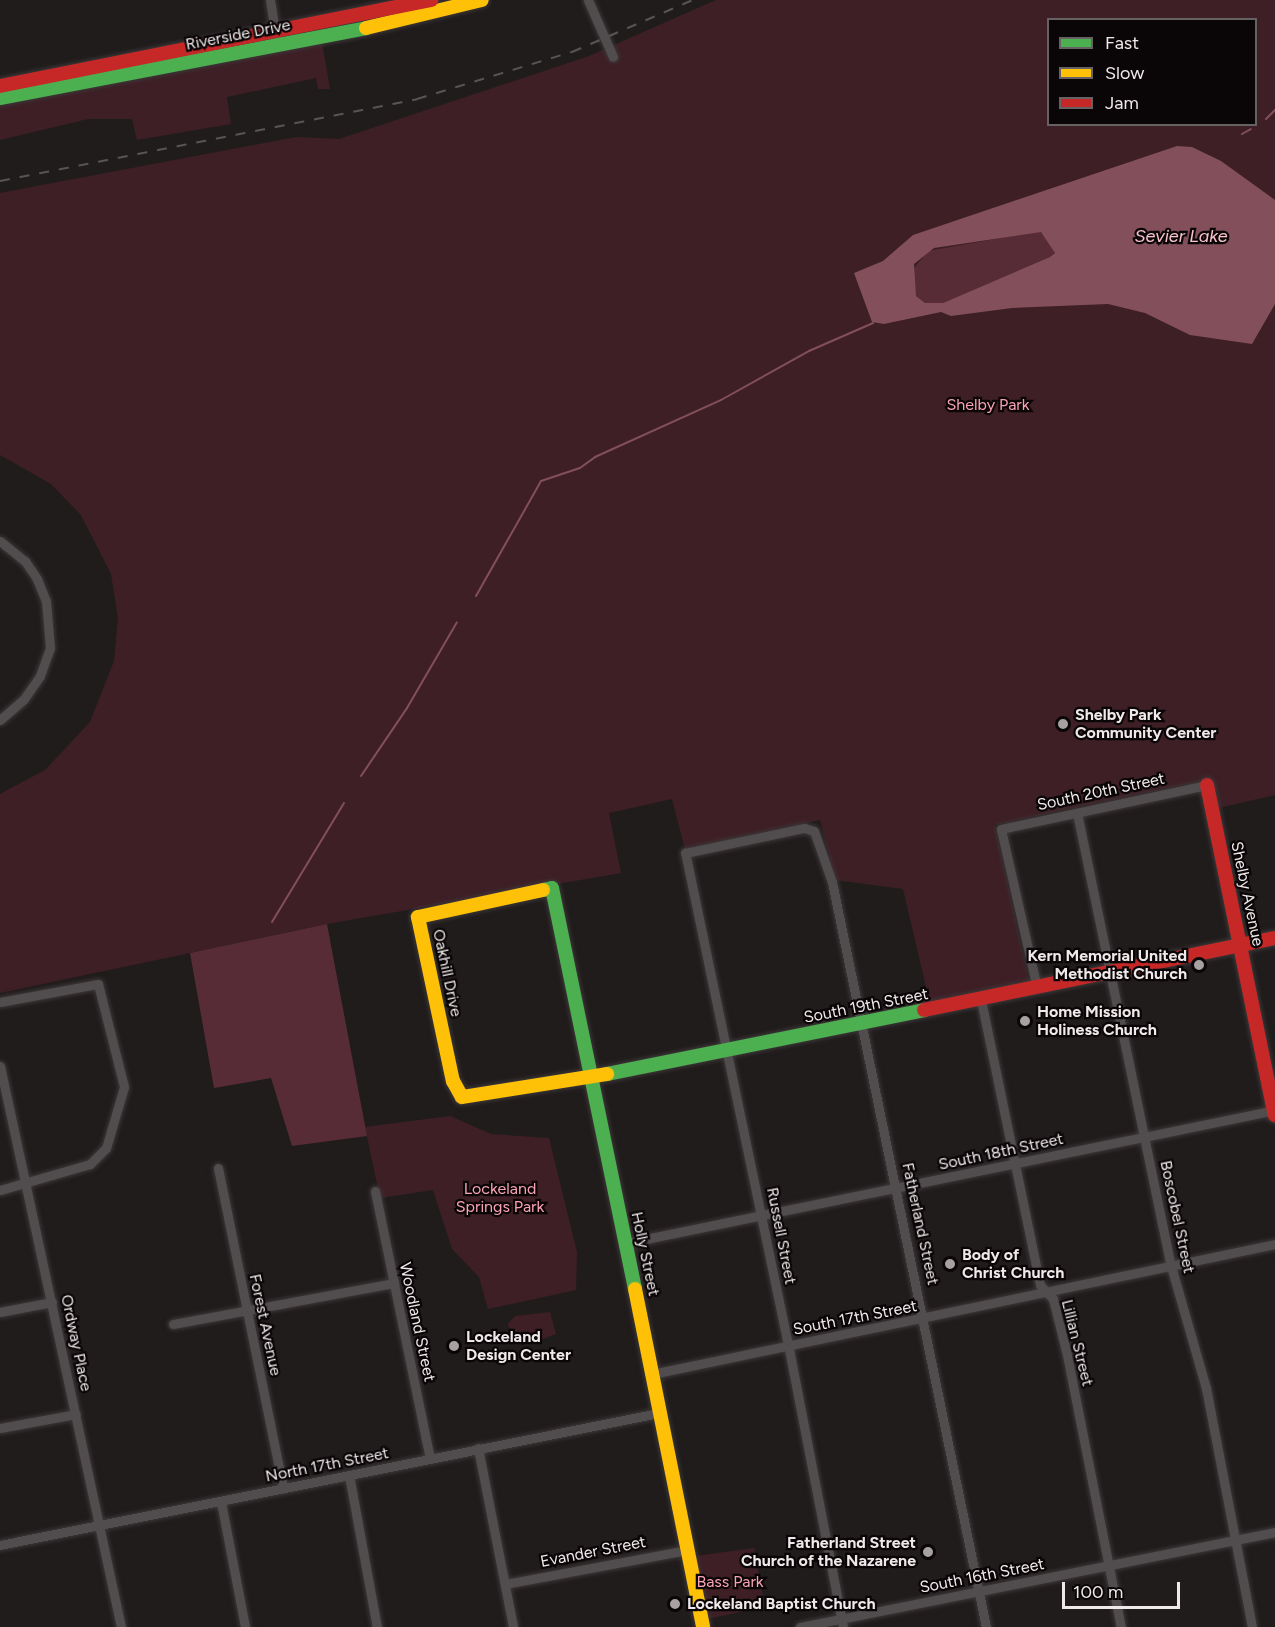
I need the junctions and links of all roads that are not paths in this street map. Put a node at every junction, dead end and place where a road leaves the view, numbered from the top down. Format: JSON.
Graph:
{"nodes":[{"id":1,"x":270,"y":0,"type":"edge"},
{"id":2,"x":432,"y":0,"type":"edge"},
{"id":3,"x":482,"y":0,"type":"edge"},
{"id":4,"x":588,"y":0,"type":"edge"},
{"id":5,"x":407,"y":2,"type":"edge"},
{"id":6,"x":411,"y":19,"type":"junction"},
{"id":7,"x":276,"y":37,"type":"junction"},
{"id":8,"x":614,"y":57,"type":"dead end"},
{"id":9,"x":0,"y":86,"type":"edge"},
{"id":10,"x":0,"y":98,"type":"edge"},
{"id":11,"x":0,"y":540,"type":"edge"},
{"id":12,"x":0,"y":720,"type":"edge"},
{"id":13,"x":1207,"y":785,"type":"joint"},
{"id":14,"x":1077,"y":813,"type":"junction"},
{"id":15,"x":814,"y":831,"type":"joint"},
{"id":16,"x":552,"y":888,"type":"joint"},
{"id":17,"x":1275,"y":938,"type":"edge"},
{"id":18,"x":1241,"y":945,"type":"junction"},
{"id":19,"x":1110,"y":973,"type":"junction"},
{"id":20,"x":1037,"y":988,"type":"junction"},
{"id":21,"x":981,"y":1000,"type":"junction"},
{"id":22,"x":0,"y":1002,"type":"edge"},
{"id":23,"x":862,"y":1024,"type":"junction"},
{"id":24,"x":727,"y":1051,"type":"junction"},
{"id":25,"x":0,"y":1070,"type":"edge"},
{"id":26,"x":590,"y":1076,"type":"junction"},
{"id":27,"x":462,"y":1097,"type":"joint"},
{"id":28,"x":1275,"y":1112,"type":"edge"},
{"id":29,"x":1144,"y":1138,"type":"junction"},
{"id":30,"x":1015,"y":1165,"type":"junction"},
{"id":31,"x":218,"y":1168,"type":"dead end"},
{"id":32,"x":27,"y":1185,"type":"junction"},
{"id":33,"x":897,"y":1188,"type":"junction"},
{"id":34,"x":0,"y":1190,"type":"edge"},
{"id":35,"x":375,"y":1191,"type":"dead end"},
{"id":36,"x":762,"y":1215,"type":"junction"},
{"id":37,"x":626,"y":1243,"type":"junction"},
{"id":38,"x":1275,"y":1244,"type":"edge"},
{"id":39,"x":1171,"y":1266,"type":"junction"},
{"id":40,"x":394,"y":1283,"type":"junction"},
{"id":41,"x":1046,"y":1293,"type":"junction"},
{"id":42,"x":52,"y":1302,"type":"junction"},
{"id":43,"x":247,"y":1310,"type":"junction"},
{"id":44,"x":0,"y":1312,"type":"edge"},
{"id":45,"x":925,"y":1320,"type":"junction"},
{"id":46,"x":173,"y":1324,"type":"dead end"},
{"id":47,"x":789,"y":1347,"type":"junction"},
{"id":48,"x":652,"y":1374,"type":"junction"},
{"id":49,"x":659,"y":1413,"type":"junction"},
{"id":50,"x":76,"y":1414,"type":"junction"},
{"id":51,"x":0,"y":1428,"type":"edge"},
{"id":52,"x":478,"y":1448,"type":"junction"},
{"id":53,"x":430,"y":1458,"type":"junction"},
{"id":54,"x":349,"y":1475,"type":"junction"},
{"id":55,"x":283,"y":1488,"type":"junction"},
{"id":56,"x":220,"y":1502,"type":"junction"},
{"id":57,"x":100,"y":1525,"type":"junction"},
{"id":58,"x":1275,"y":1532,"type":"edge"},
{"id":59,"x":1234,"y":1540,"type":"junction"},
{"id":60,"x":0,"y":1545,"type":"edge"},
{"id":61,"x":686,"y":1550,"type":"junction"},
{"id":62,"x":1109,"y":1568,"type":"junction"},
{"id":63,"x":505,"y":1584,"type":"junction"},
{"id":64,"x":979,"y":1591,"type":"junction"},
{"id":65,"x":842,"y":1623,"type":"edge"},
{"id":66,"x":121,"y":1627,"type":"edge"},
{"id":67,"x":245,"y":1627,"type":"edge"},
{"id":68,"x":376,"y":1627,"type":"edge"},
{"id":69,"x":513,"y":1627,"type":"edge"},
{"id":70,"x":703,"y":1627,"type":"edge"},
{"id":71,"x":800,"y":1627,"type":"edge"},
{"id":72,"x":986,"y":1627,"type":"edge"},
{"id":73,"x":1121,"y":1627,"type":"edge"},
{"id":74,"x":1252,"y":1627,"type":"edge"}],
"edges":[{"from":1,"to":7,"type":"street"},
{"from":2,"to":5,"type":"street","name":"Riverside Drive"},
{"from":3,"to":6,"type":"street","name":"Riverside Drive"},
{"from":4,"to":8,"type":"street"},
{"from":5,"to":6,"type":"street"},
{"from":5,"to":7,"type":"street","name":"Riverside Drive"},
{"from":6,"to":7,"type":"street","name":"Riverside Drive"},
{"from":7,"to":9,"type":"street","name":"Riverside Drive"},
{"from":7,"to":10,"type":"street","name":"Riverside Drive"},
{"from":11,"to":12,"type":"street"},
{"from":13,"to":14,"type":"street","name":"South 20th Street"},
{"from":13,"to":18,"type":"street","name":"Shelby Avenue"},
{"from":14,"to":19,"type":"street","name":"Boscobel Street"},
{"from":14,"to":20,"type":"street","name":"South 20th Street"},
{"from":15,"to":23,"type":"street","name":"Fatherland Street"},
{"from":15,"to":24,"type":"street","name":"Russell Street"},
{"from":16,"to":26,"type":"street","name":"Holly Street"},
{"from":16,"to":27,"type":"street","name":"Oakhill Drive"},
{"from":17,"to":18,"type":"street","name":"South 19th Street"},
{"from":18,"to":19,"type":"street","name":"South 19th Street"},
{"from":18,"to":28,"type":"street","name":"Shelby Avenue"},
{"from":19,"to":20,"type":"street","name":"South 19th Street"},
{"from":19,"to":29,"type":"street","name":"Boscobel Street"},
{"from":20,"to":21,"type":"street","name":"South 19th Street"},
{"from":21,"to":23,"type":"street","name":"South 19th Street"},
{"from":21,"to":30,"type":"street","name":"Lillian Street"},
{"from":22,"to":32,"type":"street"},
{"from":23,"to":24,"type":"street","name":"South 19th Street"},
{"from":23,"to":33,"type":"street","name":"Fatherland Street"},
{"from":24,"to":26,"type":"street","name":"South 19th Street"},
{"from":24,"to":36,"type":"street","name":"Russell Street"},
{"from":25,"to":32,"type":"street","name":"Ordway Place"},
{"from":26,"to":27,"type":"street","name":"South 19th Street"},
{"from":26,"to":37,"type":"street","name":"Holly Street"},
{"from":28,"to":29,"type":"street","name":"South 18th Street"},
{"from":29,"to":30,"type":"street","name":"South 18th Street"},
{"from":29,"to":39,"type":"street","name":"Boscobel Street"},
{"from":30,"to":33,"type":"street","name":"South 18th Street"},
{"from":30,"to":41,"type":"street","name":"Lillian Street"},
{"from":31,"to":43,"type":"street","name":"Forest Avenue"},
{"from":32,"to":34,"type":"street"},
{"from":32,"to":42,"type":"street","name":"Ordway Place"},
{"from":33,"to":36,"type":"street","name":"South 18th Street"},
{"from":33,"to":45,"type":"street","name":"Fatherland Street"},
{"from":35,"to":40,"type":"street","name":"Woodland Street"},
{"from":36,"to":37,"type":"street","name":"South 18th Street"},
{"from":36,"to":47,"type":"street","name":"Russell Street"},
{"from":37,"to":48,"type":"street","name":"Holly Street"},
{"from":38,"to":39,"type":"street","name":"South 17th Street"},
{"from":39,"to":41,"type":"street","name":"South 17th Street"},
{"from":39,"to":59,"type":"street","name":"Boscobel Street"},
{"from":40,"to":43,"type":"street"},
{"from":40,"to":53,"type":"street","name":"Woodland Street"},
{"from":41,"to":45,"type":"street","name":"South 17th Street"},
{"from":41,"to":62,"type":"street","name":"Lillian Street"},
{"from":42,"to":44,"type":"street"},
{"from":42,"to":50,"type":"street","name":"Ordway Place"},
{"from":43,"to":46,"type":"street"},
{"from":43,"to":55,"type":"street","name":"Forest Avenue"},
{"from":45,"to":47,"type":"street","name":"South 17th Street"},
{"from":45,"to":64,"type":"street","name":"Fatherland Street"},
{"from":47,"to":48,"type":"street","name":"South 17th Street"},
{"from":47,"to":65,"type":"street","name":"Russell Street"},
{"from":48,"to":49,"type":"street","name":"Holly Street"},
{"from":49,"to":52,"type":"street","name":"North 17th Street"},
{"from":49,"to":61,"type":"street","name":"Holly Street"},
{"from":50,"to":51,"type":"street"},
{"from":50,"to":57,"type":"street","name":"Ordway Place"},
{"from":52,"to":53,"type":"street","name":"North 17th Street"},
{"from":52,"to":63,"type":"street"},
{"from":53,"to":54,"type":"street","name":"North 17th Street"},
{"from":54,"to":55,"type":"street","name":"North 17th Street"},
{"from":54,"to":68,"type":"street"},
{"from":55,"to":56,"type":"street","name":"North 17th Street"},
{"from":56,"to":57,"type":"street","name":"North 17th Street"},
{"from":56,"to":67,"type":"street"},
{"from":57,"to":60,"type":"street","name":"North 17th Street"},
{"from":57,"to":66,"type":"street","name":"Ordway Place"},
{"from":58,"to":59,"type":"street","name":"South 16th Street"},
{"from":59,"to":62,"type":"street","name":"South 16th Street"},
{"from":59,"to":74,"type":"street","name":"Boscobel Street"},
{"from":61,"to":63,"type":"street","name":"Evander Street"},
{"from":61,"to":70,"type":"street","name":"Holly Street"},
{"from":62,"to":64,"type":"street","name":"South 16th Street"},
{"from":62,"to":73,"type":"street","name":"Lillian Street"},
{"from":63,"to":69,"type":"street"},
{"from":64,"to":65,"type":"street","name":"South 16th Street"},
{"from":64,"to":72,"type":"street","name":"Fatherland Street"},
{"from":65,"to":71,"type":"street","name":"South 16th Street"}]}
